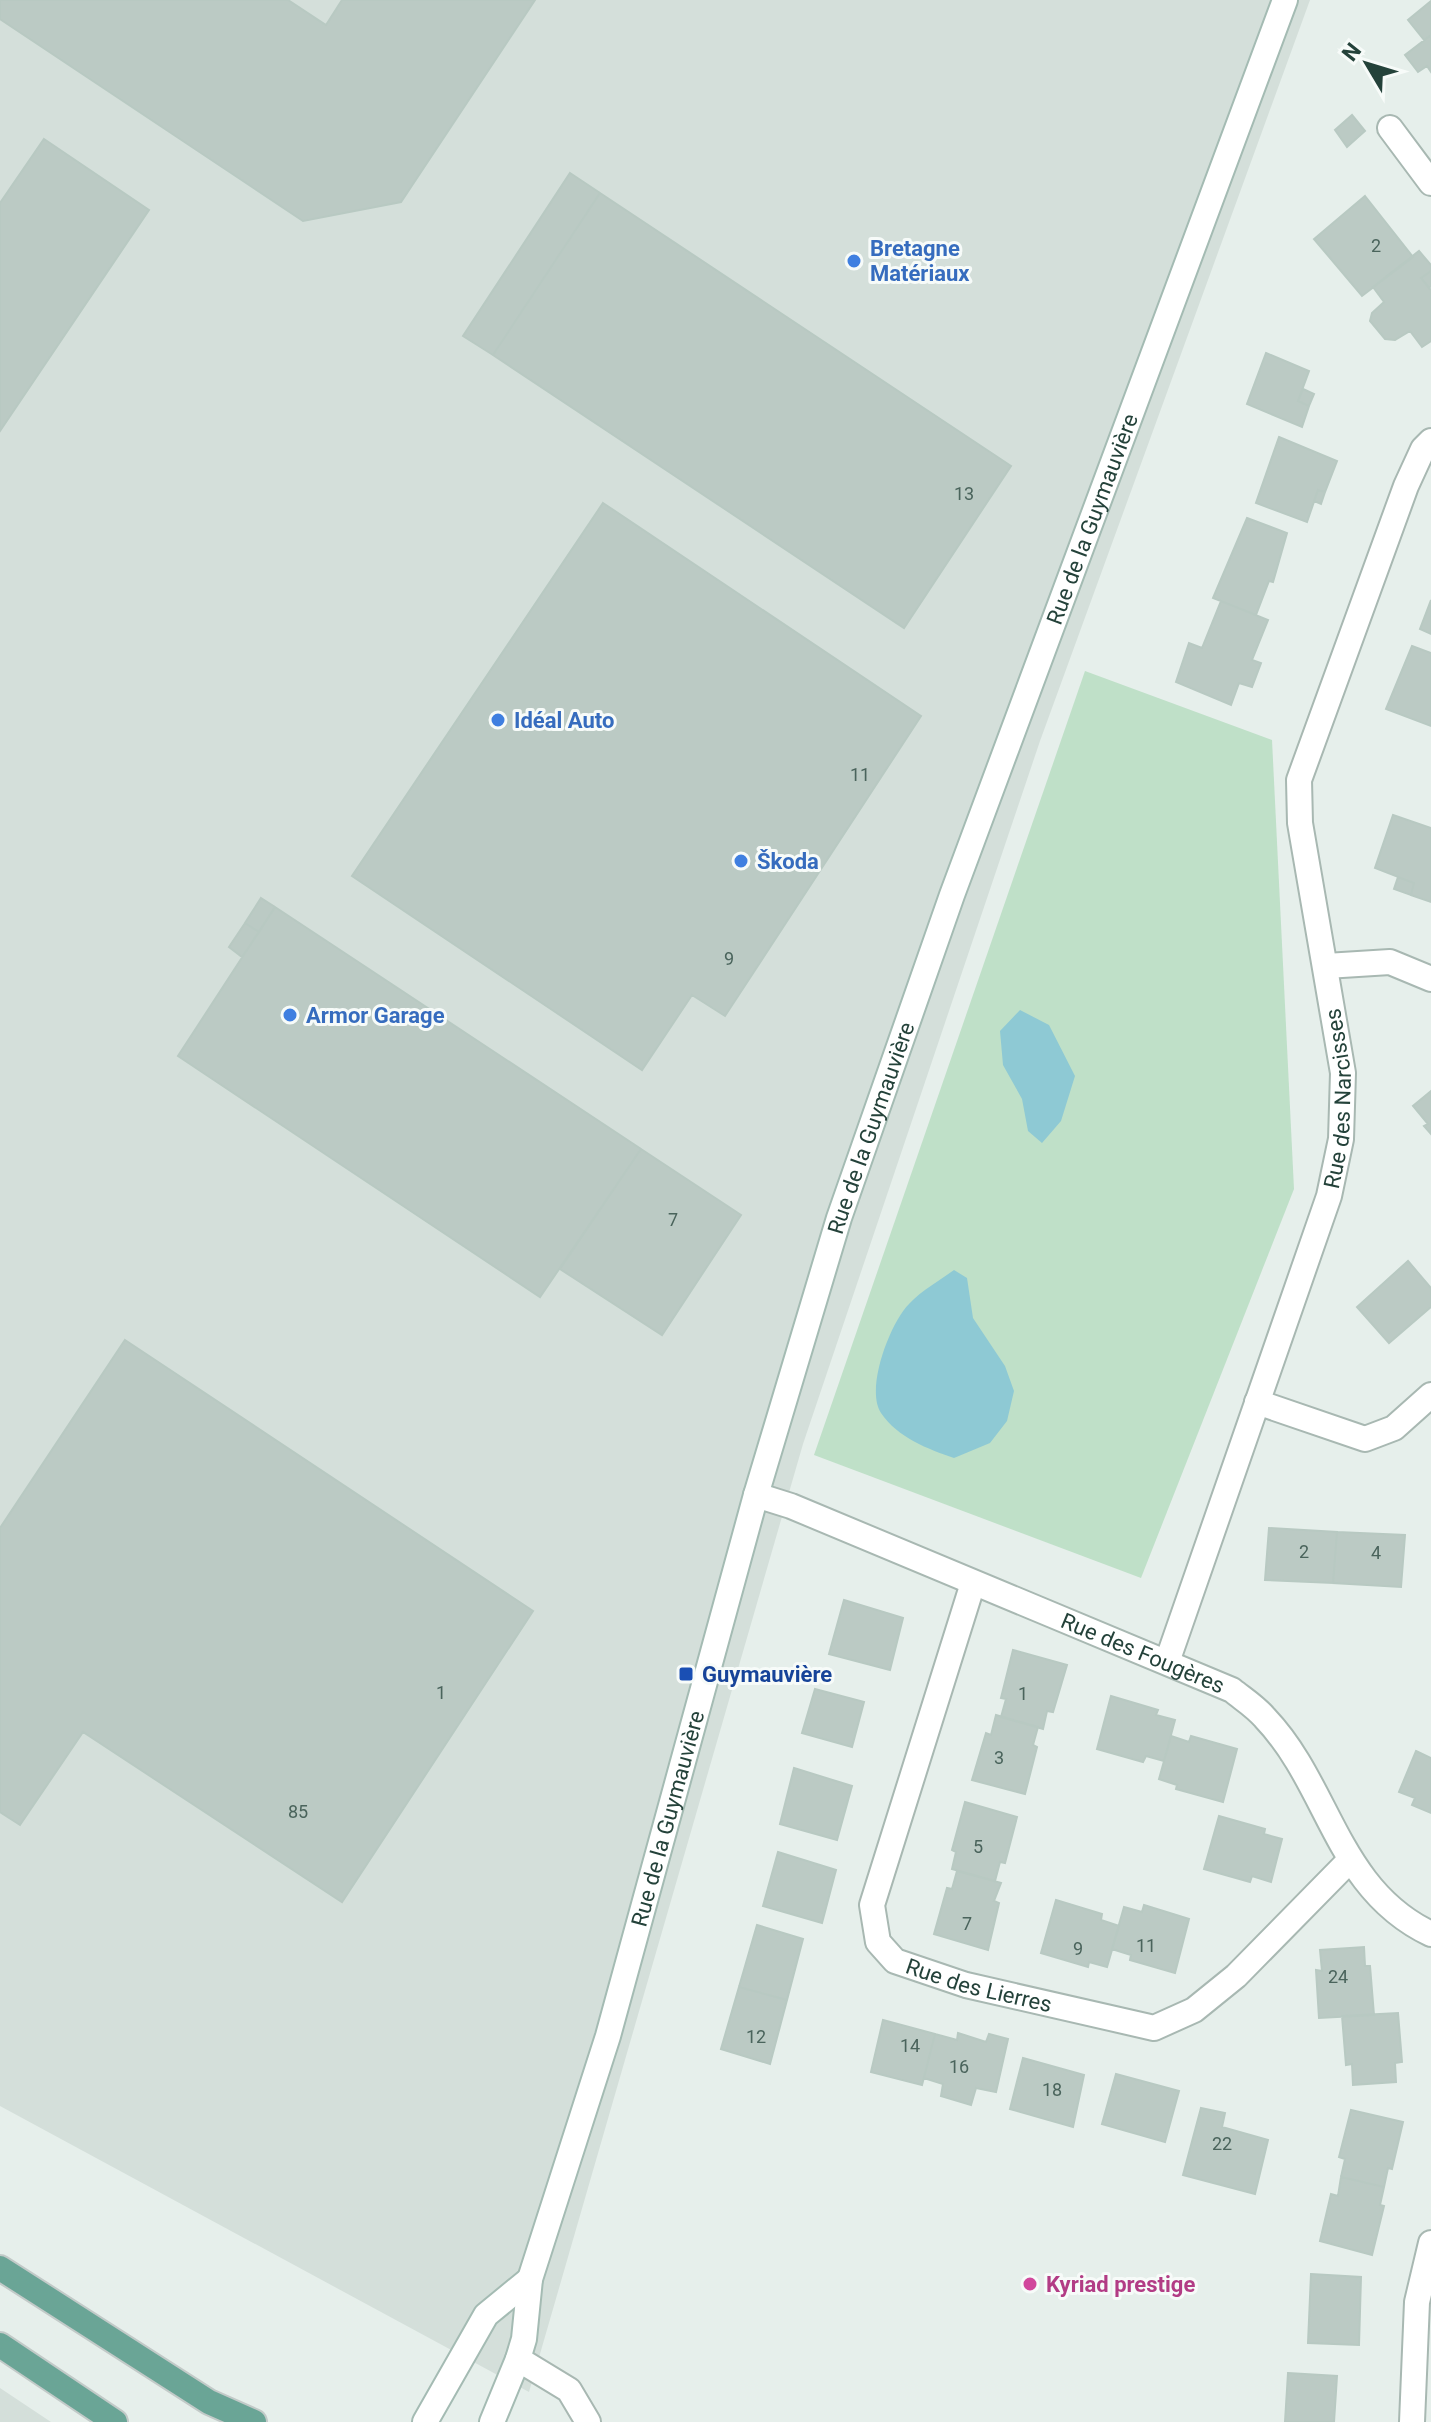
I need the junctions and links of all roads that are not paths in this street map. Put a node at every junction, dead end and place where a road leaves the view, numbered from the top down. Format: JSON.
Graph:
{"nodes":[{"id":1,"x":1285,"y":0,"type":"edge"},
{"id":2,"x":1390,"y":128,"type":"dead end"},
{"id":3,"x":1431,"y":183,"type":"edge"},
{"id":4,"x":1431,"y":441,"type":"edge"},
{"id":5,"x":1326,"y":966,"type":"junction"},
{"id":6,"x":1431,"y":979,"type":"edge"},
{"id":7,"x":1431,"y":1395,"type":"edge"},
{"id":8,"x":1257,"y":1402,"type":"junction"},
{"id":9,"x":756,"y":1495,"type":"junction"},
{"id":10,"x":973,"y":1583,"type":"junction"},
{"id":11,"x":1167,"y":1662,"type":"junction"},
{"id":12,"x":1350,"y":1860,"type":"junction"},
{"id":13,"x":1431,"y":1934,"type":"edge"},
{"id":14,"x":1431,"y":2243,"type":"edge"},
{"id":15,"x":0,"y":2268,"type":"edge"},
{"id":16,"x":530,"y":2279,"type":"junction"},
{"id":17,"x":0,"y":2345,"type":"edge"},
{"id":18,"x":518,"y":2359,"type":"junction"},
{"id":19,"x":115,"y":2422,"type":"edge"},
{"id":20,"x":254,"y":2422,"type":"edge"},
{"id":21,"x":425,"y":2422,"type":"edge"},
{"id":22,"x":492,"y":2422,"type":"edge"},
{"id":23,"x":588,"y":2422,"type":"edge"},
{"id":24,"x":1412,"y":2422,"type":"edge"}],
"edges":[{"from":1,"to":9,"type":"street","name":"Rue de la Guymauvière"},
{"from":2,"to":3,"type":"street"},
{"from":4,"to":5,"type":"street","name":"Rue des Narcisses"},
{"from":5,"to":6,"type":"street"},
{"from":5,"to":8,"type":"street","name":"Rue des Narcisses"},
{"from":7,"to":8,"type":"street"},
{"from":8,"to":11,"type":"street","name":"Rue des Narcisses"},
{"from":9,"to":10,"type":"street","name":"Rue des Fougères"},
{"from":9,"to":16,"type":"street","name":"Rue de la Guymauvière"},
{"from":10,"to":11,"type":"street","name":"Rue des Fougères"},
{"from":10,"to":12,"type":"street","name":"Rue des Lierres"},
{"from":11,"to":12,"type":"street","name":"Rue des Fougères"},
{"from":12,"to":13,"type":"street","name":"Rue des Fougères"},
{"from":14,"to":24,"type":"street"},
{"from":15,"to":20,"type":"main road"},
{"from":16,"to":18,"type":"street","name":"Rue de la Guymauvière"},
{"from":16,"to":21,"type":"street"},
{"from":17,"to":19,"type":"main road"},
{"from":18,"to":22,"type":"street","name":"Rue de la Guymauvière"},
{"from":18,"to":23,"type":"street"}]}
